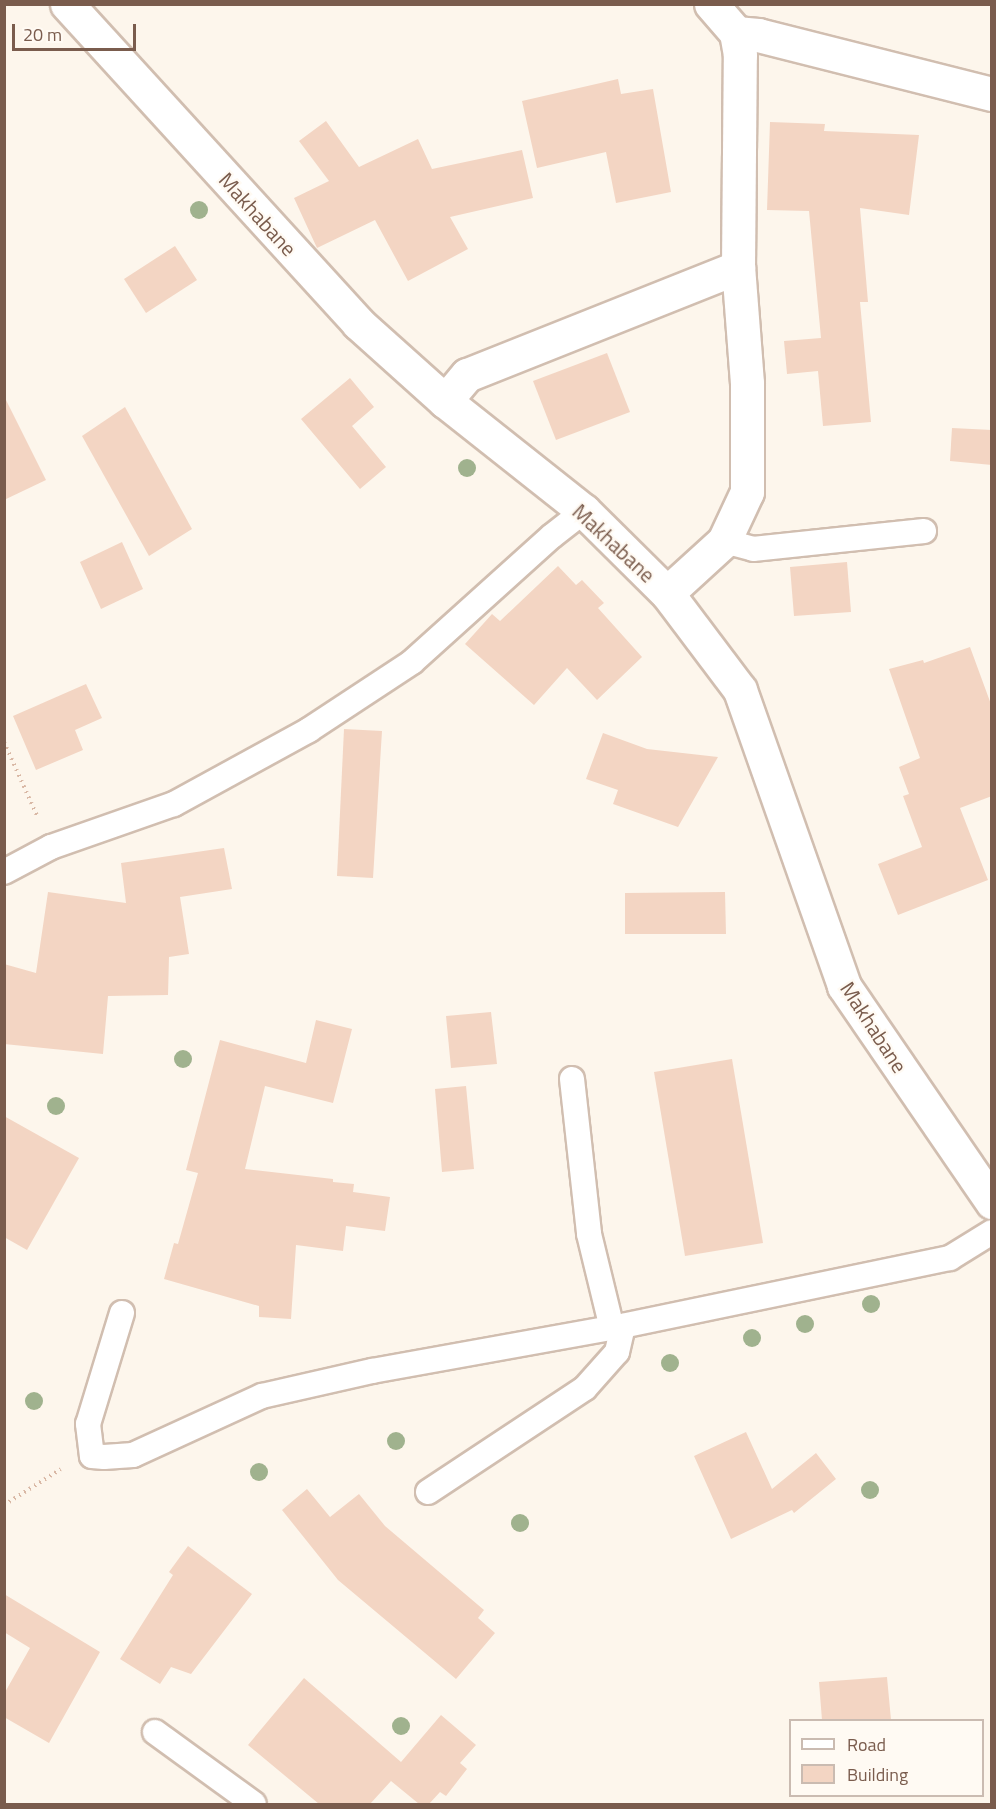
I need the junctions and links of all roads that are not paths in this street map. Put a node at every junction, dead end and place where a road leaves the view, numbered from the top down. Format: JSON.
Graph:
{"nodes":[{"id":1,"x":67,"y":4,"type":"edge"},
{"id":2,"x":711,"y":4,"type":"edge"},
{"id":3,"x":736,"y":33,"type":"junction"},
{"id":4,"x":992,"y":94,"type":"edge"},
{"id":5,"x":738,"y":267,"type":"junction"},
{"id":6,"x":445,"y":401,"type":"junction"},
{"id":7,"x":584,"y":512,"type":"junction"},
{"id":8,"x":924,"y":531,"type":"dead end"},
{"id":9,"x":724,"y":541,"type":"junction"},
{"id":10,"x":667,"y":592,"type":"junction"},
{"id":11,"x":4,"y":872,"type":"edge"},
{"id":12,"x":572,"y":1079,"type":"dead end"},
{"id":13,"x":992,"y":1202,"type":"edge"},
{"id":14,"x":992,"y":1233,"type":"edge"},
{"id":15,"x":122,"y":1313,"type":"dead end"},
{"id":16,"x":617,"y":1327,"type":"junction"},
{"id":17,"x":428,"y":1492,"type":"dead end"},
{"id":18,"x":156,"y":1732,"type":"dead end"},
{"id":19,"x":254,"y":1804,"type":"edge"}],
"edges":[{"from":1,"to":6,"type":"street","name":"Makhabane"},
{"from":2,"to":3,"type":"street"},
{"from":3,"to":4,"type":"street"},
{"from":3,"to":5,"type":"street"},
{"from":5,"to":6,"type":"street"},
{"from":5,"to":9,"type":"street"},
{"from":6,"to":7,"type":"street","name":"Makhabane"},
{"from":7,"to":10,"type":"street","name":"Makhabane"},
{"from":7,"to":11,"type":"lane"},
{"from":8,"to":9,"type":"lane"},
{"from":9,"to":10,"type":"street"},
{"from":10,"to":13,"type":"street","name":"Makhabane"},
{"from":12,"to":16,"type":"lane"},
{"from":14,"to":16,"type":"lane"},
{"from":15,"to":16,"type":"lane"},
{"from":16,"to":17,"type":"lane"},
{"from":18,"to":19,"type":"lane"}]}
